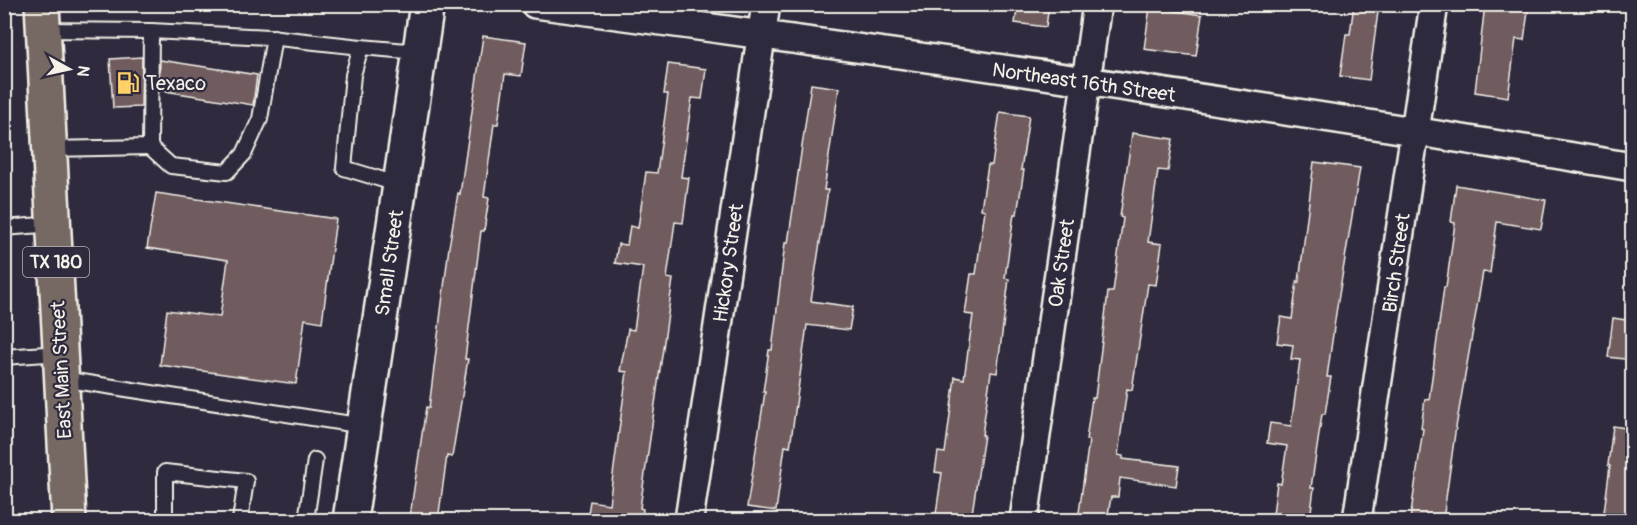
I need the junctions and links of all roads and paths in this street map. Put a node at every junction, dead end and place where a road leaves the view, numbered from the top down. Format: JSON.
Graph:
{"nodes":[{"id":1,"x":426,"y":4,"type":"edge"},
{"id":2,"x":535,"y":4,"type":"edge"},
{"id":3,"x":766,"y":4,"type":"edge"},
{"id":4,"x":1097,"y":4,"type":"edge"},
{"id":5,"x":1434,"y":4,"type":"edge"},
{"id":6,"x":42,"y":17,"type":"edge"},
{"id":7,"x":151,"y":31,"type":"junction"},
{"id":8,"x":761,"y":34,"type":"junction"},
{"id":9,"x":273,"y":37,"type":"junction"},
{"id":10,"x":361,"y":47,"type":"junction"},
{"id":11,"x":420,"y":52,"type":"junction"},
{"id":12,"x":1087,"y":82,"type":"junction"},
{"id":13,"x":1416,"y":130,"type":"junction"},
{"id":14,"x":150,"y":147,"type":"junction"},
{"id":15,"x":49,"y":149,"type":"junction"},
{"id":16,"x":1632,"y":167,"type":"edge"},
{"id":17,"x":400,"y":185,"type":"junction"},
{"id":18,"x":54,"y":224,"type":"junction"},
{"id":19,"x":4,"y":228,"type":"edge"},
{"id":20,"x":4,"y":357,"type":"edge"},
{"id":21,"x":61,"y":366,"type":"junction"},
{"id":22,"x":364,"y":426,"type":"junction"},
{"id":23,"x":315,"y":460,"type":"dead end"},
{"id":24,"x":69,"y":520,"type":"edge"},
{"id":25,"x":165,"y":520,"type":"edge"},
{"id":26,"x":240,"y":520,"type":"edge"},
{"id":27,"x":306,"y":520,"type":"edge"},
{"id":28,"x":350,"y":520,"type":"edge"},
{"id":29,"x":689,"y":520,"type":"edge"},
{"id":30,"x":1024,"y":520,"type":"edge"},
{"id":31,"x":1358,"y":520,"type":"edge"}],
"edges":[{"from":1,"to":11,"type":"street","name":"Small Street"},
{"from":2,"to":8,"type":"street","name":"Northeast 16th Street"},
{"from":3,"to":8,"type":"street","name":"Hickory Street"},
{"from":4,"to":12,"type":"street","name":"Oak Street"},
{"from":5,"to":13,"type":"street","name":"Birch Street"},
{"from":6,"to":7,"type":"lane"},
{"from":6,"to":15,"type":"main road","name":"East Main Street","number":"TX 180"},
{"from":7,"to":9,"type":"lane"},
{"from":7,"to":14,"type":"lane"},
{"from":8,"to":12,"type":"street","name":"Northeast 16th Street"},
{"from":8,"to":29,"type":"street","name":"Hickory Street"},
{"from":9,"to":10,"type":"lane"},
{"from":9,"to":14,"type":"lane"},
{"from":10,"to":11,"type":"lane"},
{"from":10,"to":17,"type":"lane"},
{"from":11,"to":17,"type":"street","name":"Small Street"},
{"from":12,"to":13,"type":"street","name":"Northeast 16th Street"},
{"from":12,"to":30,"type":"street","name":"Oak Street"},
{"from":13,"to":16,"type":"street","name":"Northeast 16th Street"},
{"from":13,"to":31,"type":"street","name":"Birch Street"},
{"from":14,"to":15,"type":"lane"},
{"from":15,"to":18,"type":"main road","name":"East Main Street","number":"TX 180"},
{"from":17,"to":22,"type":"street","name":"Small Street"},
{"from":18,"to":19,"type":"lane"},
{"from":18,"to":21,"type":"main road","name":"East Main Street","number":"TX 180"},
{"from":20,"to":21,"type":"lane"},
{"from":21,"to":22,"type":"lane"},
{"from":21,"to":24,"type":"main road","name":"East Main Street","number":"TX 180"},
{"from":22,"to":28,"type":"street","name":"Small Street"},
{"from":23,"to":27,"type":"lane"},
{"from":25,"to":26,"type":"lane"}]}
